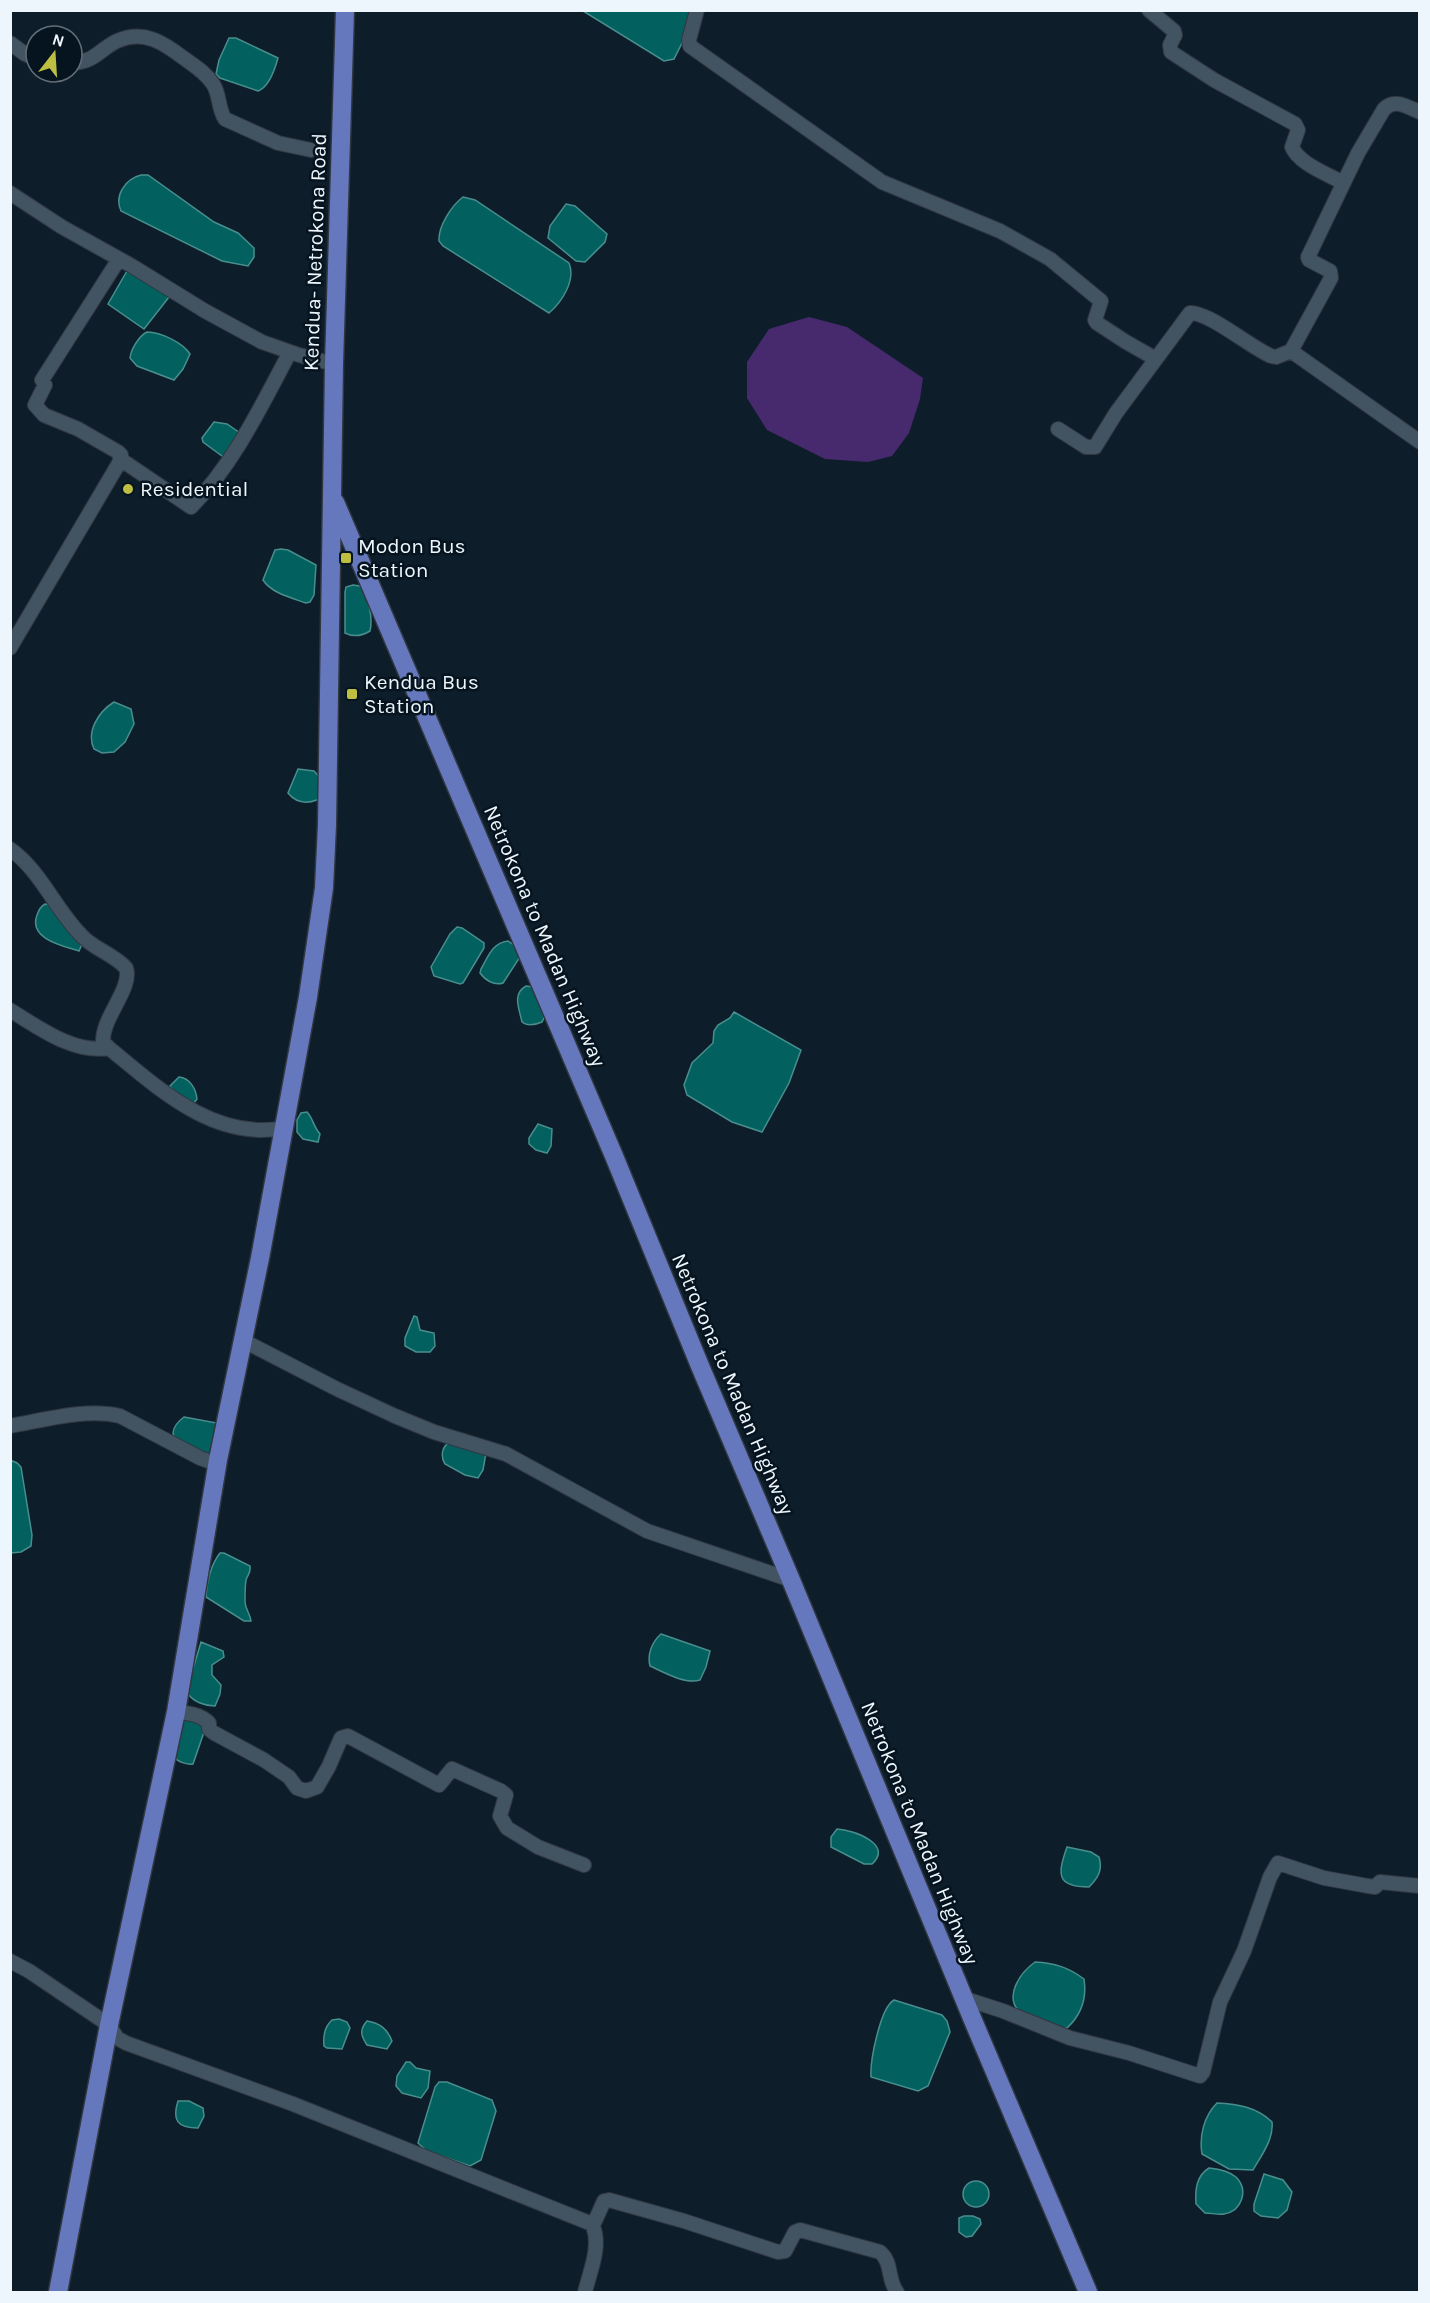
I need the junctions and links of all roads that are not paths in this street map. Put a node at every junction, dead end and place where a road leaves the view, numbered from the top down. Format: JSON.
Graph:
{"nodes":[{"id":1,"x":345,"y":10,"type":"edge"},
{"id":2,"x":697,"y":10,"type":"edge"},
{"id":3,"x":1149,"y":10,"type":"edge"},
{"id":4,"x":10,"y":43,"type":"edge"},
{"id":5,"x":24,"y":53,"type":"edge"},
{"id":6,"x":84,"y":60,"type":"edge"},
{"id":7,"x":1419,"y":112,"type":"edge"},
{"id":8,"x":311,"y":150,"type":"dead end"},
{"id":9,"x":1343,"y":183,"type":"junction"},
{"id":10,"x":10,"y":193,"type":"edge"},
{"id":11,"x":119,"y":259,"type":"junction"},
{"id":12,"x":1291,"y":351,"type":"junction"},
{"id":13,"x":290,"y":352,"type":"junction"},
{"id":14,"x":1156,"y":359,"type":"junction"},
{"id":15,"x":334,"y":364,"type":"junction"},
{"id":16,"x":1058,"y":429,"type":"dead end"},
{"id":17,"x":1419,"y":442,"type":"edge"},
{"id":18,"x":120,"y":459,"type":"junction"},
{"id":19,"x":332,"y":495,"type":"junction"},
{"id":20,"x":10,"y":648,"type":"edge"},
{"id":21,"x":10,"y":849,"type":"edge"},
{"id":22,"x":10,"y":1011,"type":"edge"},
{"id":23,"x":109,"y":1048,"type":"junction"},
{"id":24,"x":284,"y":1128,"type":"junction"},
{"id":25,"x":242,"y":1340,"type":"junction"},
{"id":26,"x":10,"y":1426,"type":"edge"},
{"id":27,"x":218,"y":1460,"type":"junction"},
{"id":28,"x":791,"y":1581,"type":"junction"},
{"id":29,"x":176,"y":1712,"type":"junction"},
{"id":30,"x":584,"y":1865,"type":"dead end"},
{"id":31,"x":1419,"y":1886,"type":"edge"},
{"id":32,"x":10,"y":1961,"type":"edge"},
{"id":33,"x":963,"y":1998,"type":"junction"},
{"id":34,"x":109,"y":2025,"type":"junction"},
{"id":35,"x":592,"y":2224,"type":"junction"},
{"id":36,"x":58,"y":2292,"type":"edge"},
{"id":37,"x":585,"y":2292,"type":"edge"},
{"id":38,"x":897,"y":2292,"type":"edge"},
{"id":39,"x":1088,"y":2292,"type":"edge"}],
"edges":[{"from":1,"to":15,"type":"main road","name":"Kendua- Netrokona Road"},
{"from":2,"to":14,"type":"street"},
{"from":3,"to":9,"type":"street"},
{"from":4,"to":5,"type":"street"},
{"from":6,"to":8,"type":"street"},
{"from":7,"to":9,"type":"street"},
{"from":9,"to":12,"type":"street"},
{"from":10,"to":11,"type":"street"},
{"from":11,"to":13,"type":"street"},
{"from":11,"to":18,"type":"street"},
{"from":12,"to":14,"type":"street"},
{"from":12,"to":17,"type":"street"},
{"from":13,"to":15,"type":"street"},
{"from":13,"to":18,"type":"street"},
{"from":14,"to":16,"type":"street"},
{"from":15,"to":19,"type":"main road","name":"Kendua- Netrokona Road"},
{"from":18,"to":20,"type":"street"},
{"from":19,"to":24,"type":"main road","name":"Kendua- Netrokona Road"},
{"from":19,"to":28,"type":"main road","name":"Netrokona to Madan Highway"},
{"from":21,"to":23,"type":"street"},
{"from":22,"to":23,"type":"street"},
{"from":23,"to":24,"type":"street"},
{"from":24,"to":25,"type":"main road","name":"Kendua- Netrokona Road"},
{"from":25,"to":27,"type":"main road","name":"Kendua- Netrokona Road"},
{"from":25,"to":28,"type":"street"},
{"from":26,"to":27,"type":"street"},
{"from":27,"to":29,"type":"main road","name":"Kendua- Netrokona Road"},
{"from":28,"to":33,"type":"main road","name":"Netrokona to Madan Highway"},
{"from":29,"to":30,"type":"street"},
{"from":29,"to":34,"type":"main road","name":"Kendua- Netrokona Road"},
{"from":31,"to":33,"type":"street"},
{"from":32,"to":34,"type":"street"},
{"from":33,"to":39,"type":"main road","name":"Netrokona to Madan Highway"},
{"from":34,"to":35,"type":"street"},
{"from":34,"to":36,"type":"main road","name":"Kendua- Netrokona Road"},
{"from":35,"to":37,"type":"street"},
{"from":35,"to":38,"type":"street"}]}
